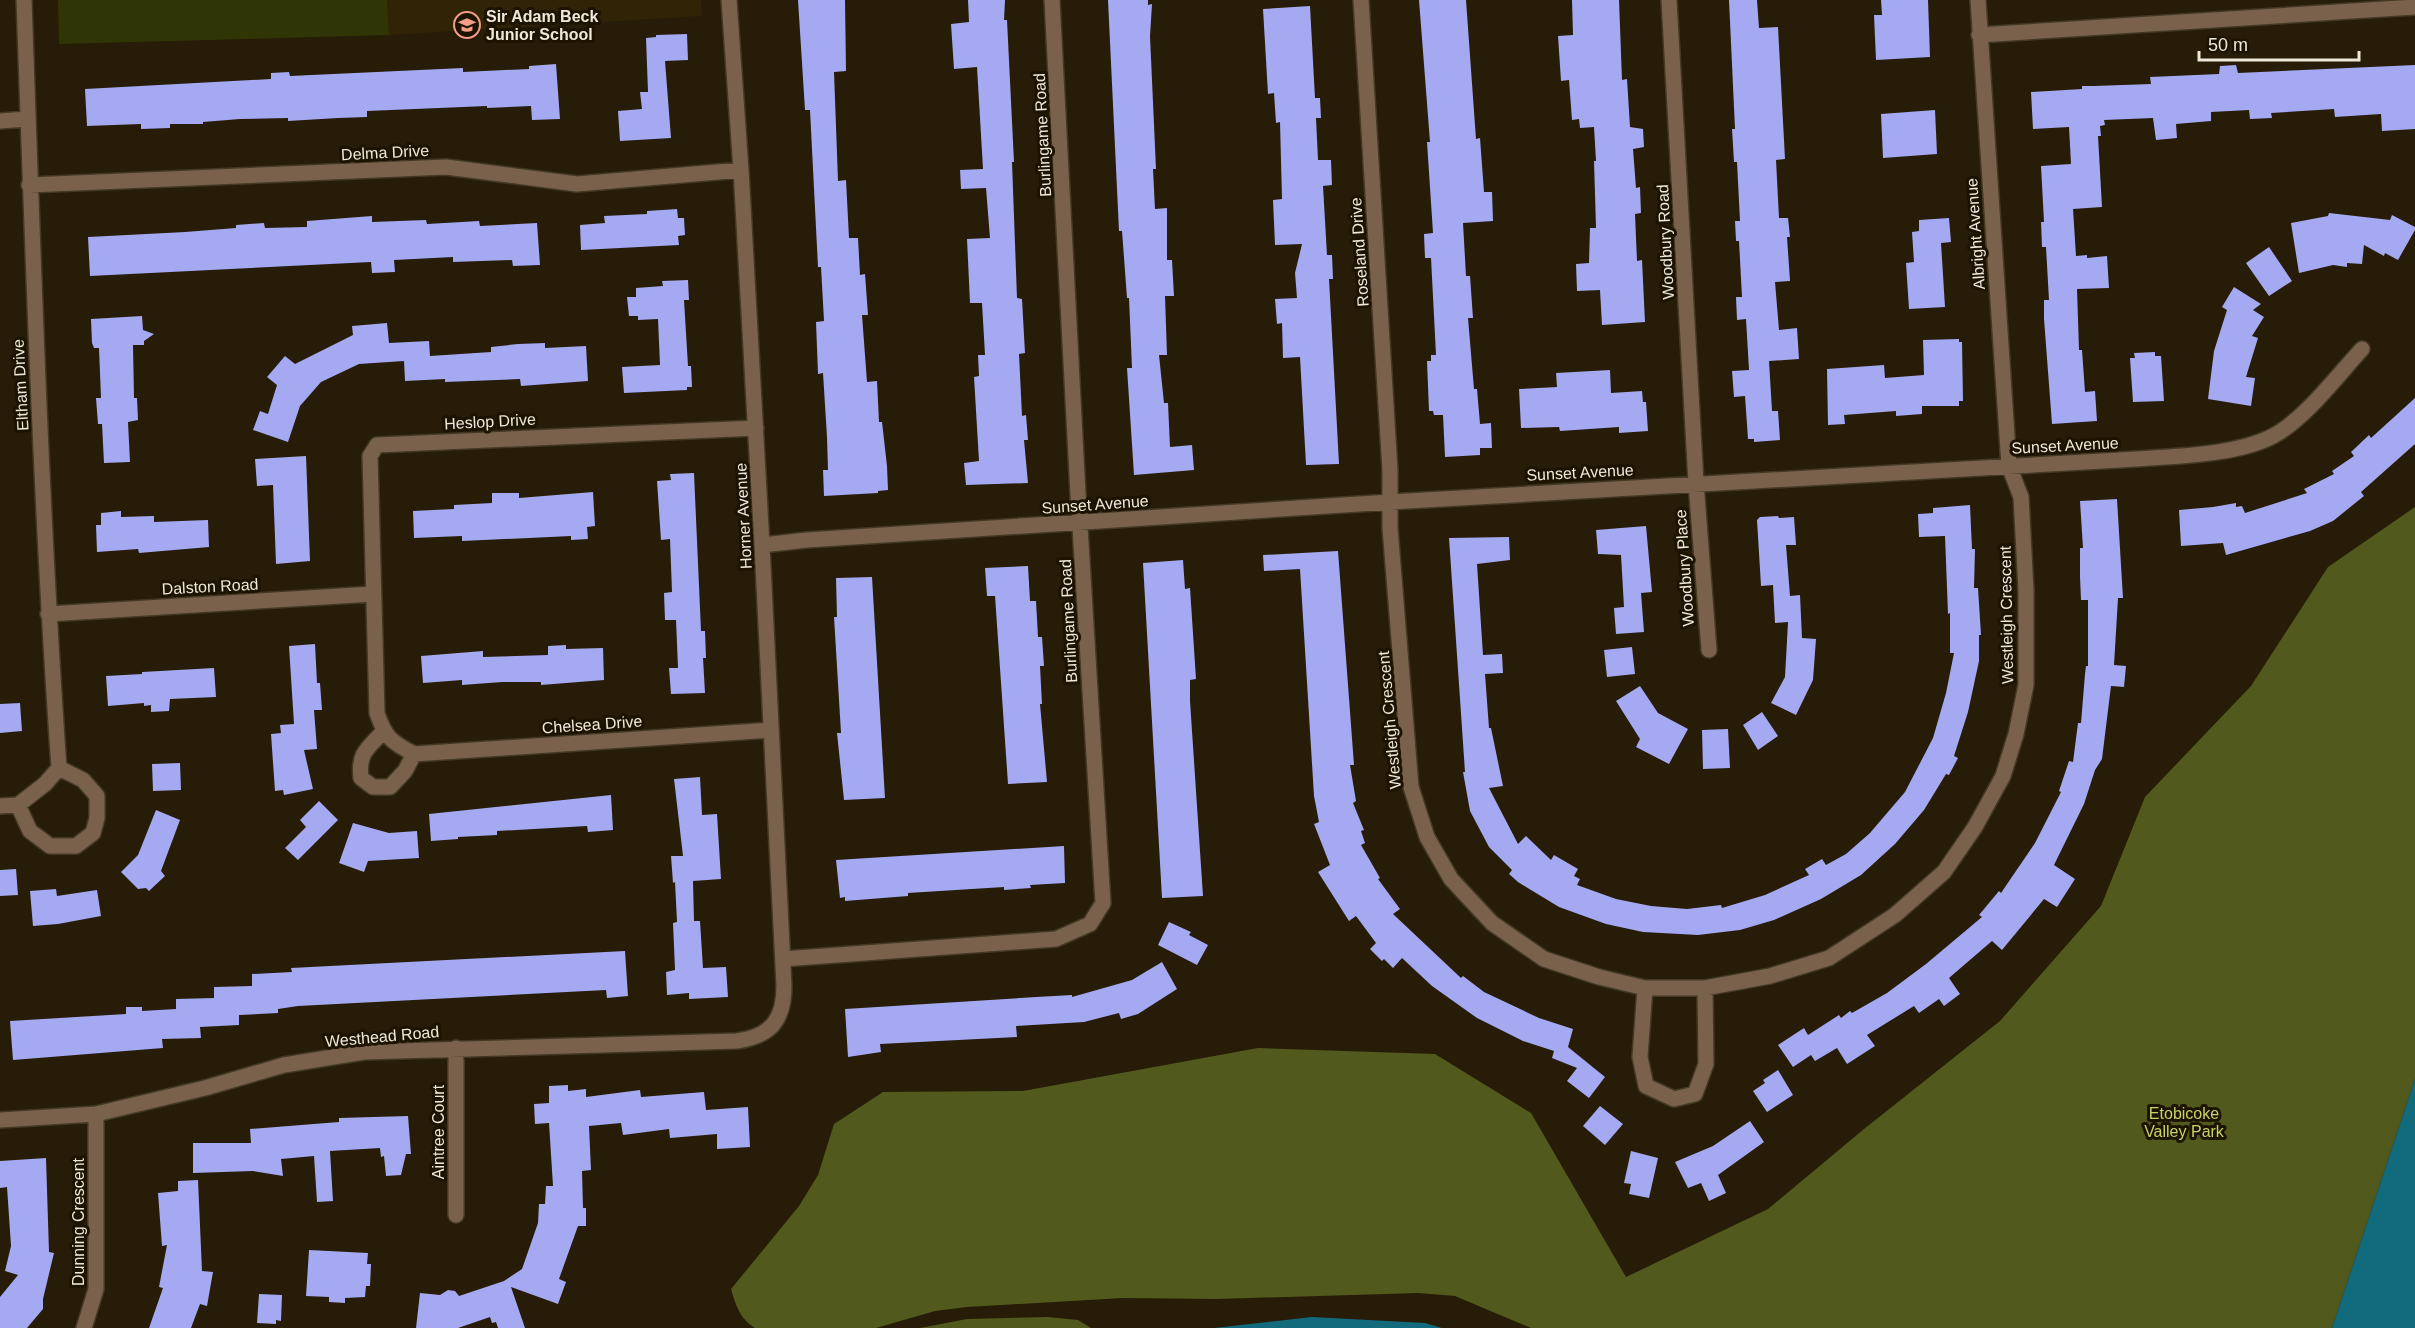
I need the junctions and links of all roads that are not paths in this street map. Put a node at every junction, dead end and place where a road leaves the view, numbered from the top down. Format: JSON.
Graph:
{"nodes":[{"id":1,"x":24,"y":0,"type":"edge"},
{"id":2,"x":729,"y":0,"type":"edge"},
{"id":3,"x":1052,"y":0,"type":"edge"},
{"id":4,"x":1361,"y":0,"type":"edge"},
{"id":5,"x":1670,"y":0,"type":"edge"},
{"id":6,"x":1978,"y":0,"type":"edge"},
{"id":7,"x":2415,"y":7,"type":"edge"},
{"id":8,"x":1979,"y":36,"type":"junction"},
{"id":9,"x":27,"y":119,"type":"junction"},
{"id":10,"x":0,"y":121,"type":"edge"},
{"id":11,"x":741,"y":170,"type":"junction"},
{"id":12,"x":29,"y":185,"type":"junction"},
{"id":13,"x":2362,"y":349,"type":"dead end"},
{"id":14,"x":756,"y":428,"type":"junction"},
{"id":15,"x":2009,"y":466,"type":"junction"},
{"id":16,"x":1696,"y":483,"type":"junction"},
{"id":17,"x":1390,"y":502,"type":"junction"},
{"id":18,"x":1081,"y":523,"type":"junction"},
{"id":19,"x":762,"y":545,"type":"junction"},
{"id":20,"x":373,"y":594,"type":"junction"},
{"id":21,"x":48,"y":614,"type":"junction"},
{"id":22,"x":1709,"y":650,"type":"dead end"},
{"id":23,"x":771,"y":730,"type":"junction"},
{"id":24,"x":383,"y":732,"type":"junction"},
{"id":25,"x":414,"y":754,"type":"junction"},
{"id":26,"x":59,"y":768,"type":"junction"},
{"id":27,"x":18,"y":805,"type":"junction"},
{"id":28,"x":0,"y":806,"type":"edge"},
{"id":29,"x":783,"y":959,"type":"junction"},
{"id":30,"x":1645,"y":988,"type":"junction"},
{"id":31,"x":1705,"y":988,"type":"junction"},
{"id":32,"x":771,"y":1029,"type":"joint"},
{"id":33,"x":456,"y":1048,"type":"junction"},
{"id":34,"x":96,"y":1114,"type":"junction"},
{"id":35,"x":0,"y":1120,"type":"edge"},
{"id":36,"x":456,"y":1215,"type":"dead end"},
{"id":37,"x":84,"y":1328,"type":"edge"}],
"edges":[{"from":1,"to":9,"type":"street","name":"Eltham Drive"},
{"from":2,"to":11,"type":"street","name":"Horner Avenue"},
{"from":3,"to":18,"type":"street","name":"Burlingame Road"},
{"from":4,"to":17,"type":"street","name":"Roseland Drive"},
{"from":5,"to":16,"type":"street","name":"Woodbury Road"},
{"from":6,"to":8,"type":"street","name":"Albright Avenue"},
{"from":7,"to":8,"type":"street"},
{"from":8,"to":15,"type":"street","name":"Albright Avenue"},
{"from":9,"to":10,"type":"street"},
{"from":9,"to":12,"type":"street","name":"Eltham Drive"},
{"from":11,"to":12,"type":"street","name":"Delma Drive"},
{"from":11,"to":14,"type":"street","name":"Horner Avenue"},
{"from":12,"to":21,"type":"street","name":"Eltham Drive"},
{"from":13,"to":15,"type":"street","name":"Sunset Avenue"},
{"from":14,"to":19,"type":"street","name":"Horner Avenue"},
{"from":14,"to":20,"type":"street","name":"Heslop Drive"},
{"from":15,"to":16,"type":"street","name":"Sunset Avenue"},
{"from":15,"to":31,"type":"street","name":"Westleigh Crescent"},
{"from":16,"to":17,"type":"street","name":"Sunset Avenue"},
{"from":16,"to":22,"type":"street","name":"Woodbury Place"},
{"from":17,"to":18,"type":"street","name":"Sunset Avenue"},
{"from":17,"to":30,"type":"street","name":"Westleigh Crescent"},
{"from":18,"to":19,"type":"street","name":"Sunset Avenue"},
{"from":18,"to":29,"type":"street","name":"Burlingame Road"},
{"from":19,"to":23,"type":"street","name":"Horner Avenue"},
{"from":20,"to":21,"type":"street","name":"Dalston Road"},
{"from":20,"to":24,"type":"street"},
{"from":21,"to":26,"type":"street","name":"Eltham Drive"},
{"from":23,"to":25,"type":"street","name":"Chelsea Drive"},
{"from":23,"to":29,"type":"street","name":"Horner Avenue"},
{"from":24,"to":25,"type":"street"},
{"from":24,"to":25,"type":"street"},
{"from":26,"to":27,"type":"street"},
{"from":26,"to":27,"type":"street"},
{"from":27,"to":28,"type":"street"},
{"from":29,"to":32,"type":"street","name":"Horner Avenue"},
{"from":30,"to":31,"type":"street","name":"Westleigh Crescent"},
{"from":30,"to":31,"type":"street"},
{"from":32,"to":33,"type":"street","name":"Westhead Road"},
{"from":33,"to":34,"type":"street","name":"Westhead Road"},
{"from":33,"to":36,"type":"street","name":"Aintree Court"},
{"from":34,"to":35,"type":"street","name":"Westhead Road"},
{"from":34,"to":37,"type":"street","name":"Dunning Crescent"}]}
